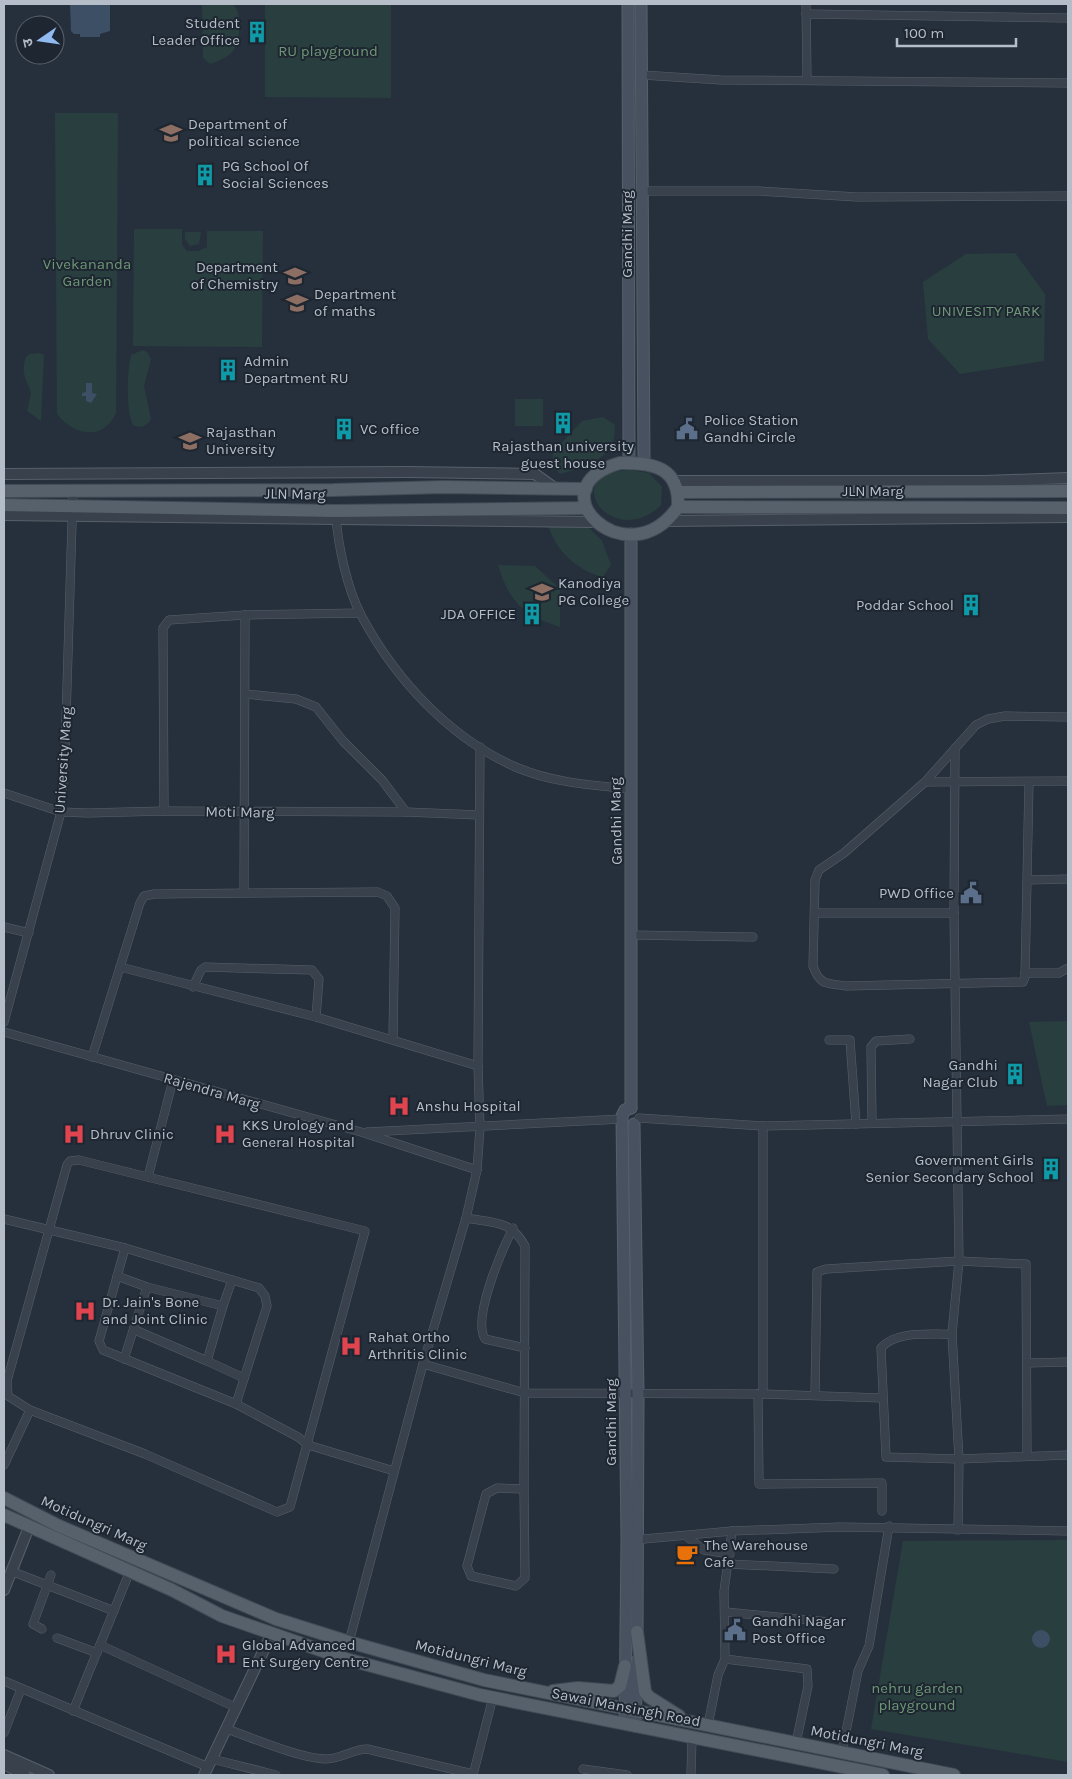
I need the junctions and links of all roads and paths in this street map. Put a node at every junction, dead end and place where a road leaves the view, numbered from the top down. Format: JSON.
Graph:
{"nodes":[{"id":1,"x":628,"y":4,"type":"edge"},
{"id":2,"x":641,"y":4,"type":"edge"},
{"id":3,"x":806,"y":4,"type":"edge"},
{"id":4,"x":806,"y":14,"type":"junction"},
{"id":5,"x":1068,"y":18,"type":"edge"},
{"id":6,"x":642,"y":75,"type":"junction"},
{"id":7,"x":807,"y":80,"type":"junction"},
{"id":8,"x":1068,"y":83,"type":"edge"},
{"id":9,"x":642,"y":191,"type":"junction"},
{"id":10,"x":1068,"y":196,"type":"edge"},
{"id":11,"x":629,"y":463,"type":"junction"},
{"id":12,"x":644,"y":464,"type":"junction"},
{"id":13,"x":4,"y":474,"type":"edge"},
{"id":14,"x":1068,"y":478,"type":"edge"},
{"id":15,"x":677,"y":487,"type":"junction"},
{"id":16,"x":556,"y":489,"type":"junction"},
{"id":17,"x":586,"y":489,"type":"junction"},
{"id":18,"x":4,"y":490,"type":"edge"},
{"id":19,"x":73,"y":490,"type":"junction"},
{"id":20,"x":1068,"y":491,"type":"edge"},
{"id":21,"x":4,"y":505,"type":"edge"},
{"id":22,"x":678,"y":507,"type":"junction"},
{"id":23,"x":586,"y":508,"type":"junction"},
{"id":24,"x":1068,"y":508,"type":"edge"},
{"id":25,"x":73,"y":510,"type":"junction"},
{"id":26,"x":4,"y":515,"type":"edge"},
{"id":27,"x":335,"y":515,"type":"junction"},
{"id":28,"x":1068,"y":517,"type":"edge"},
{"id":29,"x":666,"y":520,"type":"junction"},
{"id":30,"x":596,"y":522,"type":"junction"},
{"id":31,"x":631,"y":534,"type":"junction"},
{"id":32,"x":360,"y":613,"type":"junction"},
{"id":33,"x":245,"y":615,"type":"junction"},
{"id":34,"x":245,"y":694,"type":"junction"},
{"id":35,"x":1068,"y":717,"type":"edge"},
{"id":36,"x":480,"y":747,"type":"junction"},
{"id":37,"x":955,"y":748,"type":"junction"},
{"id":38,"x":1068,"y":781,"type":"edge"},
{"id":39,"x":925,"y":782,"type":"junction"},
{"id":40,"x":955,"y":782,"type":"junction"},
{"id":41,"x":1029,"y":782,"type":"junction"},
{"id":42,"x":630,"y":789,"type":"junction"},
{"id":43,"x":4,"y":793,"type":"edge"},
{"id":44,"x":164,"y":811,"type":"junction"},
{"id":45,"x":61,"y":812,"type":"junction"},
{"id":46,"x":244,"y":812,"type":"junction"},
{"id":47,"x":406,"y":812,"type":"junction"},
{"id":48,"x":480,"y":815,"type":"junction"},
{"id":49,"x":1068,"y":879,"type":"edge"},
{"id":50,"x":1028,"y":880,"type":"junction"},
{"id":51,"x":244,"y":892,"type":"junction"},
{"id":52,"x":815,"y":913,"type":"junction"},
{"id":53,"x":954,"y":913,"type":"junction"},
{"id":54,"x":4,"y":928,"type":"edge"},
{"id":55,"x":29,"y":933,"type":"junction"},
{"id":56,"x":630,"y":935,"type":"junction"},
{"id":57,"x":753,"y":937,"type":"dead end"},
{"id":58,"x":120,"y":967,"type":"junction"},
{"id":59,"x":1068,"y":968,"type":"edge"},
{"id":60,"x":1025,"y":972,"type":"junction"},
{"id":61,"x":955,"y":983,"type":"junction"},
{"id":62,"x":194,"y":987,"type":"junction"},
{"id":63,"x":316,"y":1017,"type":"junction"},
{"id":64,"x":4,"y":1022,"type":"edge"},
{"id":65,"x":4,"y":1032,"type":"edge"},
{"id":66,"x":910,"y":1038,"type":"dead end"},
{"id":67,"x":393,"y":1039,"type":"junction"},
{"id":68,"x":829,"y":1040,"type":"dead end"},
{"id":69,"x":92,"y":1057,"type":"junction"},
{"id":70,"x":478,"y":1066,"type":"junction"},
{"id":71,"x":173,"y":1080,"type":"junction"},
{"id":72,"x":1068,"y":1119,"type":"edge"},
{"id":73,"x":629,"y":1120,"type":"junction"},
{"id":74,"x":958,"y":1122,"type":"junction"},
{"id":75,"x":872,"y":1123,"type":"junction"},
{"id":76,"x":856,"y":1124,"type":"junction"},
{"id":77,"x":763,"y":1126,"type":"junction"},
{"id":78,"x":480,"y":1128,"type":"junction"},
{"id":79,"x":361,"y":1132,"type":"junction"},
{"id":80,"x":477,"y":1170,"type":"junction"},
{"id":81,"x":148,"y":1177,"type":"junction"},
{"id":82,"x":466,"y":1218,"type":"junction"},
{"id":83,"x":4,"y":1219,"type":"edge"},
{"id":84,"x":512,"y":1228,"type":"junction"},
{"id":85,"x":51,"y":1231,"type":"junction"},
{"id":86,"x":125,"y":1248,"type":"junction"},
{"id":87,"x":959,"y":1261,"type":"junction"},
{"id":88,"x":117,"y":1276,"type":"junction"},
{"id":89,"x":232,"y":1280,"type":"junction"},
{"id":90,"x":147,"y":1287,"type":"junction"},
{"id":91,"x":223,"y":1306,"type":"junction"},
{"id":92,"x":135,"y":1330,"type":"junction"},
{"id":93,"x":952,"y":1334,"type":"junction"},
{"id":94,"x":525,"y":1348,"type":"junction"},
{"id":95,"x":124,"y":1359,"type":"junction"},
{"id":96,"x":207,"y":1361,"type":"junction"},
{"id":97,"x":1068,"y":1362,"type":"edge"},
{"id":98,"x":1028,"y":1363,"type":"junction"},
{"id":99,"x":423,"y":1364,"type":"junction"},
{"id":100,"x":244,"y":1378,"type":"junction"},
{"id":101,"x":525,"y":1393,"type":"junction"},
{"id":102,"x":760,"y":1394,"type":"junction"},
{"id":103,"x":626,"y":1395,"type":"junction"},
{"id":104,"x":638,"y":1395,"type":"junction"},
{"id":105,"x":816,"y":1395,"type":"junction"},
{"id":106,"x":882,"y":1398,"type":"junction"},
{"id":107,"x":236,"y":1404,"type":"junction"},
{"id":108,"x":30,"y":1410,"type":"junction"},
{"id":109,"x":308,"y":1445,"type":"junction"},
{"id":110,"x":1026,"y":1455,"type":"junction"},
{"id":111,"x":1068,"y":1455,"type":"edge"},
{"id":112,"x":959,"y":1459,"type":"junction"},
{"id":113,"x":4,"y":1465,"type":"edge"},
{"id":114,"x":394,"y":1471,"type":"junction"},
{"id":115,"x":524,"y":1489,"type":"junction"},
{"id":116,"x":4,"y":1498,"type":"edge"},
{"id":117,"x":882,"y":1511,"type":"dead end"},
{"id":118,"x":4,"y":1515,"type":"edge"},
{"id":119,"x":889,"y":1526,"type":"junction"},
{"id":120,"x":29,"y":1527,"type":"junction"},
{"id":121,"x":958,"y":1530,"type":"junction"},
{"id":122,"x":1068,"y":1531,"type":"edge"},
{"id":123,"x":732,"y":1532,"type":"junction"},
{"id":124,"x":686,"y":1536,"type":"junction"},
{"id":125,"x":632,"y":1540,"type":"junction"},
{"id":126,"x":730,"y":1554,"type":"junction"},
{"id":127,"x":728,"y":1564,"type":"junction"},
{"id":128,"x":834,"y":1569,"type":"dead end"},
{"id":129,"x":11,"y":1571,"type":"junction"},
{"id":130,"x":130,"y":1572,"type":"junction"},
{"id":131,"x":51,"y":1575,"type":"dead end"},
{"id":132,"x":48,"y":1585,"type":"junction"},
{"id":133,"x":4,"y":1590,"type":"edge"},
{"id":134,"x":114,"y":1611,"type":"junction"},
{"id":135,"x":726,"y":1612,"type":"junction"},
{"id":136,"x":829,"y":1622,"type":"dead end"},
{"id":137,"x":42,"y":1629,"type":"dead end"},
{"id":138,"x":637,"y":1632,"type":"junction"},
{"id":139,"x":271,"y":1635,"type":"junction"},
{"id":140,"x":58,"y":1638,"type":"dead end"},
{"id":141,"x":349,"y":1642,"type":"junction"},
{"id":142,"x":98,"y":1649,"type":"junction"},
{"id":143,"x":725,"y":1659,"type":"junction"},
{"id":144,"x":625,"y":1666,"type":"junction"},
{"id":145,"x":4,"y":1681,"type":"edge"},
{"id":146,"x":21,"y":1689,"type":"junction"},
{"id":147,"x":546,"y":1693,"type":"junction"},
{"id":148,"x":493,"y":1698,"type":"junction"},
{"id":149,"x":237,"y":1708,"type":"junction"},
{"id":150,"x":630,"y":1709,"type":"junction"},
{"id":151,"x":73,"y":1711,"type":"junction"},
{"id":152,"x":685,"y":1720,"type":"junction"},
{"id":153,"x":630,"y":1725,"type":"junction"},
{"id":154,"x":708,"y":1725,"type":"junction"},
{"id":155,"x":227,"y":1729,"type":"junction"},
{"id":156,"x":4,"y":1733,"type":"edge"},
{"id":157,"x":692,"y":1738,"type":"junction"},
{"id":158,"x":796,"y":1743,"type":"junction"},
{"id":159,"x":842,"y":1752,"type":"junction"},
{"id":160,"x":4,"y":1755,"type":"edge"},
{"id":161,"x":4,"y":1764,"type":"edge"},
{"id":162,"x":208,"y":1767,"type":"edge"},
{"id":163,"x":583,"y":1769,"type":"dead end"},
{"id":164,"x":874,"y":1774,"type":"edge"},
{"id":165,"x":25,"y":1775,"type":"edge"},
{"id":166,"x":49,"y":1775,"type":"edge"},
{"id":167,"x":276,"y":1775,"type":"edge"},
{"id":168,"x":473,"y":1775,"type":"edge"},
{"id":169,"x":623,"y":1775,"type":"edge"},
{"id":170,"x":627,"y":1775,"type":"edge"},
{"id":171,"x":691,"y":1775,"type":"edge"},
{"id":172,"x":954,"y":1775,"type":"edge"}],
"edges":[{"from":1,"to":11,"type":"main road","name":"Gandhi Marg"},
{"from":2,"to":6,"type":"main road","name":"Gandhi Marg"},
{"from":3,"to":4,"type":"street"},
{"from":4,"to":5,"type":"street"},
{"from":4,"to":7,"type":"street"},
{"from":6,"to":7,"type":"street"},
{"from":6,"to":9,"type":"main road","name":"Gandhi Marg"},
{"from":7,"to":8,"type":"street"},
{"from":9,"to":10,"type":"street"},
{"from":9,"to":12,"type":"main road","name":"Gandhi Marg"},
{"from":11,"to":12,"type":"main road"},
{"from":11,"to":17,"type":"main road"},
{"from":12,"to":15,"type":"main road"},
{"from":13,"to":16,"type":"street"},
{"from":14,"to":15,"type":"street"},
{"from":15,"to":20,"type":"main road","name":"JLN Marg"},
{"from":15,"to":22,"type":"main road"},
{"from":16,"to":17,"type":"main road","name":"JLN Marg"},
{"from":16,"to":19,"type":"main road","name":"JLN Marg"},
{"from":17,"to":23,"type":"main road"},
{"from":18,"to":19,"type":"main road","name":"JLN Marg"},
{"from":19,"to":25,"type":"street","name":"University Marg"},
{"from":21,"to":25,"type":"main road","name":"JLN Marg"},
{"from":22,"to":24,"type":"main road","name":"JLN Marg"},
{"from":22,"to":29,"type":"main road"},
{"from":23,"to":27,"type":"main road","name":"JLN Marg"},
{"from":23,"to":30,"type":"main road"},
{"from":25,"to":26,"type":"street"},
{"from":25,"to":27,"type":"main road","name":"JLN Marg"},
{"from":25,"to":45,"type":"street","name":"University Marg"},
{"from":27,"to":30,"type":"street"},
{"from":27,"to":32,"type":"street"},
{"from":28,"to":29,"type":"street"},
{"from":29,"to":31,"type":"main road"},
{"from":30,"to":31,"type":"main road"},
{"from":31,"to":42,"type":"main road","name":"Gandhi Marg"},
{"from":32,"to":33,"type":"street"},
{"from":32,"to":36,"type":"street"},
{"from":33,"to":34,"type":"street"},
{"from":33,"to":44,"type":"street"},
{"from":34,"to":46,"type":"street"},
{"from":34,"to":47,"type":"street"},
{"from":35,"to":37,"type":"street"},
{"from":36,"to":42,"type":"street"},
{"from":36,"to":48,"type":"street"},
{"from":37,"to":39,"type":"street"},
{"from":37,"to":40,"type":"street"},
{"from":38,"to":41,"type":"street"},
{"from":39,"to":40,"type":"street"},
{"from":39,"to":52,"type":"street"},
{"from":40,"to":41,"type":"street"},
{"from":40,"to":53,"type":"street"},
{"from":41,"to":50,"type":"street"},
{"from":42,"to":56,"type":"main road","name":"Gandhi Marg"},
{"from":43,"to":45,"type":"street","name":"Moti Marg"},
{"from":44,"to":45,"type":"street","name":"Moti Marg"},
{"from":44,"to":46,"type":"street","name":"Moti Marg"},
{"from":45,"to":55,"type":"street","name":"University Marg"},
{"from":46,"to":47,"type":"street","name":"Moti Marg"},
{"from":46,"to":51,"type":"street"},
{"from":47,"to":48,"type":"street","name":"Moti Marg"},
{"from":48,"to":70,"type":"street"},
{"from":49,"to":50,"type":"street"},
{"from":50,"to":60,"type":"street"},
{"from":51,"to":58,"type":"street"},
{"from":51,"to":67,"type":"street"},
{"from":52,"to":53,"type":"street"},
{"from":52,"to":61,"type":"street"},
{"from":53,"to":61,"type":"street"},
{"from":54,"to":55,"type":"street"},
{"from":55,"to":64,"type":"street","name":"University Marg"},
{"from":56,"to":57,"type":"street"},
{"from":56,"to":73,"type":"main road","name":"Gandhi Marg"},
{"from":58,"to":62,"type":"street"},
{"from":58,"to":69,"type":"street"},
{"from":59,"to":60,"type":"street"},
{"from":60,"to":61,"type":"street"},
{"from":61,"to":74,"type":"street"},
{"from":62,"to":63,"type":"street"},
{"from":62,"to":63,"type":"street"},
{"from":63,"to":67,"type":"street"},
{"from":65,"to":69,"type":"street","name":"Rajendra Marg"},
{"from":66,"to":75,"type":"street"},
{"from":67,"to":70,"type":"street"},
{"from":68,"to":76,"type":"street"},
{"from":69,"to":71,"type":"street","name":"Rajendra Marg"},
{"from":70,"to":78,"type":"street"},
{"from":71,"to":79,"type":"street","name":"Rajendra Marg"},
{"from":71,"to":81,"type":"street"},
{"from":72,"to":74,"type":"street"},
{"from":73,"to":77,"type":"street"},
{"from":73,"to":78,"type":"street"},
{"from":73,"to":103,"type":"main road","name":"Gandhi Marg"},
{"from":73,"to":104,"type":"main road"},
{"from":74,"to":75,"type":"street"},
{"from":74,"to":87,"type":"street"},
{"from":75,"to":76,"type":"street"},
{"from":76,"to":77,"type":"street"},
{"from":77,"to":102,"type":"street"},
{"from":78,"to":79,"type":"street"},
{"from":78,"to":80,"type":"street"},
{"from":79,"to":80,"type":"street","name":"Rajendra Marg"},
{"from":80,"to":82,"type":"street"},
{"from":81,"to":85,"type":"street"},
{"from":81,"to":109,"type":"street"},
{"from":82,"to":84,"type":"street"},
{"from":82,"to":99,"type":"street"},
{"from":83,"to":85,"type":"street"},
{"from":84,"to":94,"type":"street"},
{"from":84,"to":94,"type":"street"},
{"from":85,"to":86,"type":"street"},
{"from":85,"to":108,"type":"street"},
{"from":86,"to":88,"type":"street"},
{"from":86,"to":89,"type":"street"},
{"from":87,"to":93,"type":"street"},
{"from":87,"to":98,"type":"street"},
{"from":87,"to":105,"type":"street"},
{"from":88,"to":90,"type":"street"},
{"from":88,"to":95,"type":"street"},
{"from":89,"to":91,"type":"street"},
{"from":89,"to":100,"type":"street"},
{"from":90,"to":91,"type":"street"},
{"from":90,"to":92,"type":"street"},
{"from":91,"to":96,"type":"street"},
{"from":92,"to":95,"type":"street"},
{"from":92,"to":96,"type":"street"},
{"from":93,"to":106,"type":"street"},
{"from":93,"to":112,"type":"street"},
{"from":94,"to":101,"type":"street"},
{"from":95,"to":107,"type":"street"},
{"from":96,"to":100,"type":"street"},
{"from":97,"to":98,"type":"street"},
{"from":98,"to":110,"type":"street"},
{"from":99,"to":101,"type":"street"},
{"from":99,"to":114,"type":"street"},
{"from":100,"to":107,"type":"street"},
{"from":101,"to":103,"type":"street"},
{"from":101,"to":115,"type":"street"},
{"from":102,"to":104,"type":"street"},
{"from":102,"to":105,"type":"street"},
{"from":102,"to":117,"type":"street"},
{"from":103,"to":104,"type":"street"},
{"from":103,"to":125,"type":"main road","name":"Gandhi Marg"},
{"from":104,"to":125,"type":"main road"},
{"from":105,"to":106,"type":"street"},
{"from":106,"to":112,"type":"street"},
{"from":107,"to":109,"type":"street"},
{"from":108,"to":109,"type":"street"},
{"from":108,"to":113,"type":"street"},
{"from":109,"to":114,"type":"street"},
{"from":110,"to":111,"type":"street"},
{"from":110,"to":112,"type":"street"},
{"from":112,"to":121,"type":"street"},
{"from":114,"to":141,"type":"street"},
{"from":115,"to":115,"type":"street"},
{"from":116,"to":141,"type":"main road","name":"Motidungri Marg"},
{"from":118,"to":120,"type":"main road","name":"Sawai Mansingh Road"},
{"from":119,"to":121,"type":"street"},
{"from":119,"to":123,"type":"street"},
{"from":119,"to":159,"type":"street"},
{"from":120,"to":129,"type":"street"},
{"from":120,"to":130,"type":"main road","name":"Sawai Mansingh Road"},
{"from":121,"to":122,"type":"street"},
{"from":123,"to":124,"type":"street"},
{"from":123,"to":126,"type":"street"},
{"from":124,"to":125,"type":"street"},
{"from":124,"to":126,"type":"street"},
{"from":125,"to":138,"type":"main road"},
{"from":125,"to":144,"type":"main road","name":"Gandhi Marg"},
{"from":126,"to":127,"type":"street"},
{"from":127,"to":128,"type":"street"},
{"from":127,"to":135,"type":"street"},
{"from":129,"to":132,"type":"street"},
{"from":129,"to":133,"type":"street"},
{"from":130,"to":134,"type":"street"},
{"from":130,"to":139,"type":"main road","name":"Sawai Mansingh Road"},
{"from":131,"to":132,"type":"street"},
{"from":132,"to":134,"type":"street"},
{"from":132,"to":137,"type":"street"},
{"from":134,"to":142,"type":"street"},
{"from":135,"to":136,"type":"street"},
{"from":135,"to":143,"type":"street"},
{"from":138,"to":150,"type":"main road"},
{"from":138,"to":152,"type":"main road"},
{"from":139,"to":148,"type":"main road","name":"Sawai Mansingh Road"},
{"from":139,"to":149,"type":"street"},
{"from":140,"to":142,"type":"street"},
{"from":141,"to":147,"type":"main road","name":"Motidungri Marg"},
{"from":142,"to":149,"type":"street"},
{"from":142,"to":151,"type":"street"},
{"from":143,"to":154,"type":"street"},
{"from":143,"to":158,"type":"street"},
{"from":144,"to":147,"type":"main road"},
{"from":144,"to":150,"type":"main road","name":"Gandhi Marg"},
{"from":145,"to":146,"type":"street"},
{"from":146,"to":151,"type":"street"},
{"from":146,"to":156,"type":"street"},
{"from":147,"to":150,"type":"main road","name":"Motidungri Marg"},
{"from":148,"to":153,"type":"main road","name":"Sawai Mansingh Road"},
{"from":148,"to":168,"type":"street"},
{"from":149,"to":155,"type":"street"},
{"from":150,"to":152,"type":"main road","name":"Motidungri Marg"},
{"from":150,"to":153,"type":"main road"},
{"from":151,"to":162,"type":"street"},
{"from":152,"to":154,"type":"main road","name":"Motidungri Marg"},
{"from":153,"to":157,"type":"main road","name":"Sawai Mansingh Road"},
{"from":154,"to":158,"type":"main road","name":"Motidungri Marg"},
{"from":155,"to":162,"type":"street"},
{"from":155,"to":168,"type":"street"},
{"from":157,"to":164,"type":"main road","name":"Sawai Mansingh Road"},
{"from":157,"to":171,"type":"street"},
{"from":158,"to":159,"type":"main road","name":"Motidungri Marg"},
{"from":159,"to":172,"type":"main road","name":"Motidungri Marg"},
{"from":160,"to":166,"type":"street"},
{"from":161,"to":165,"type":"street"},
{"from":162,"to":167,"type":"street"},
{"from":163,"to":169,"type":"street"},
{"from":169,"to":170,"type":"street"}]}
